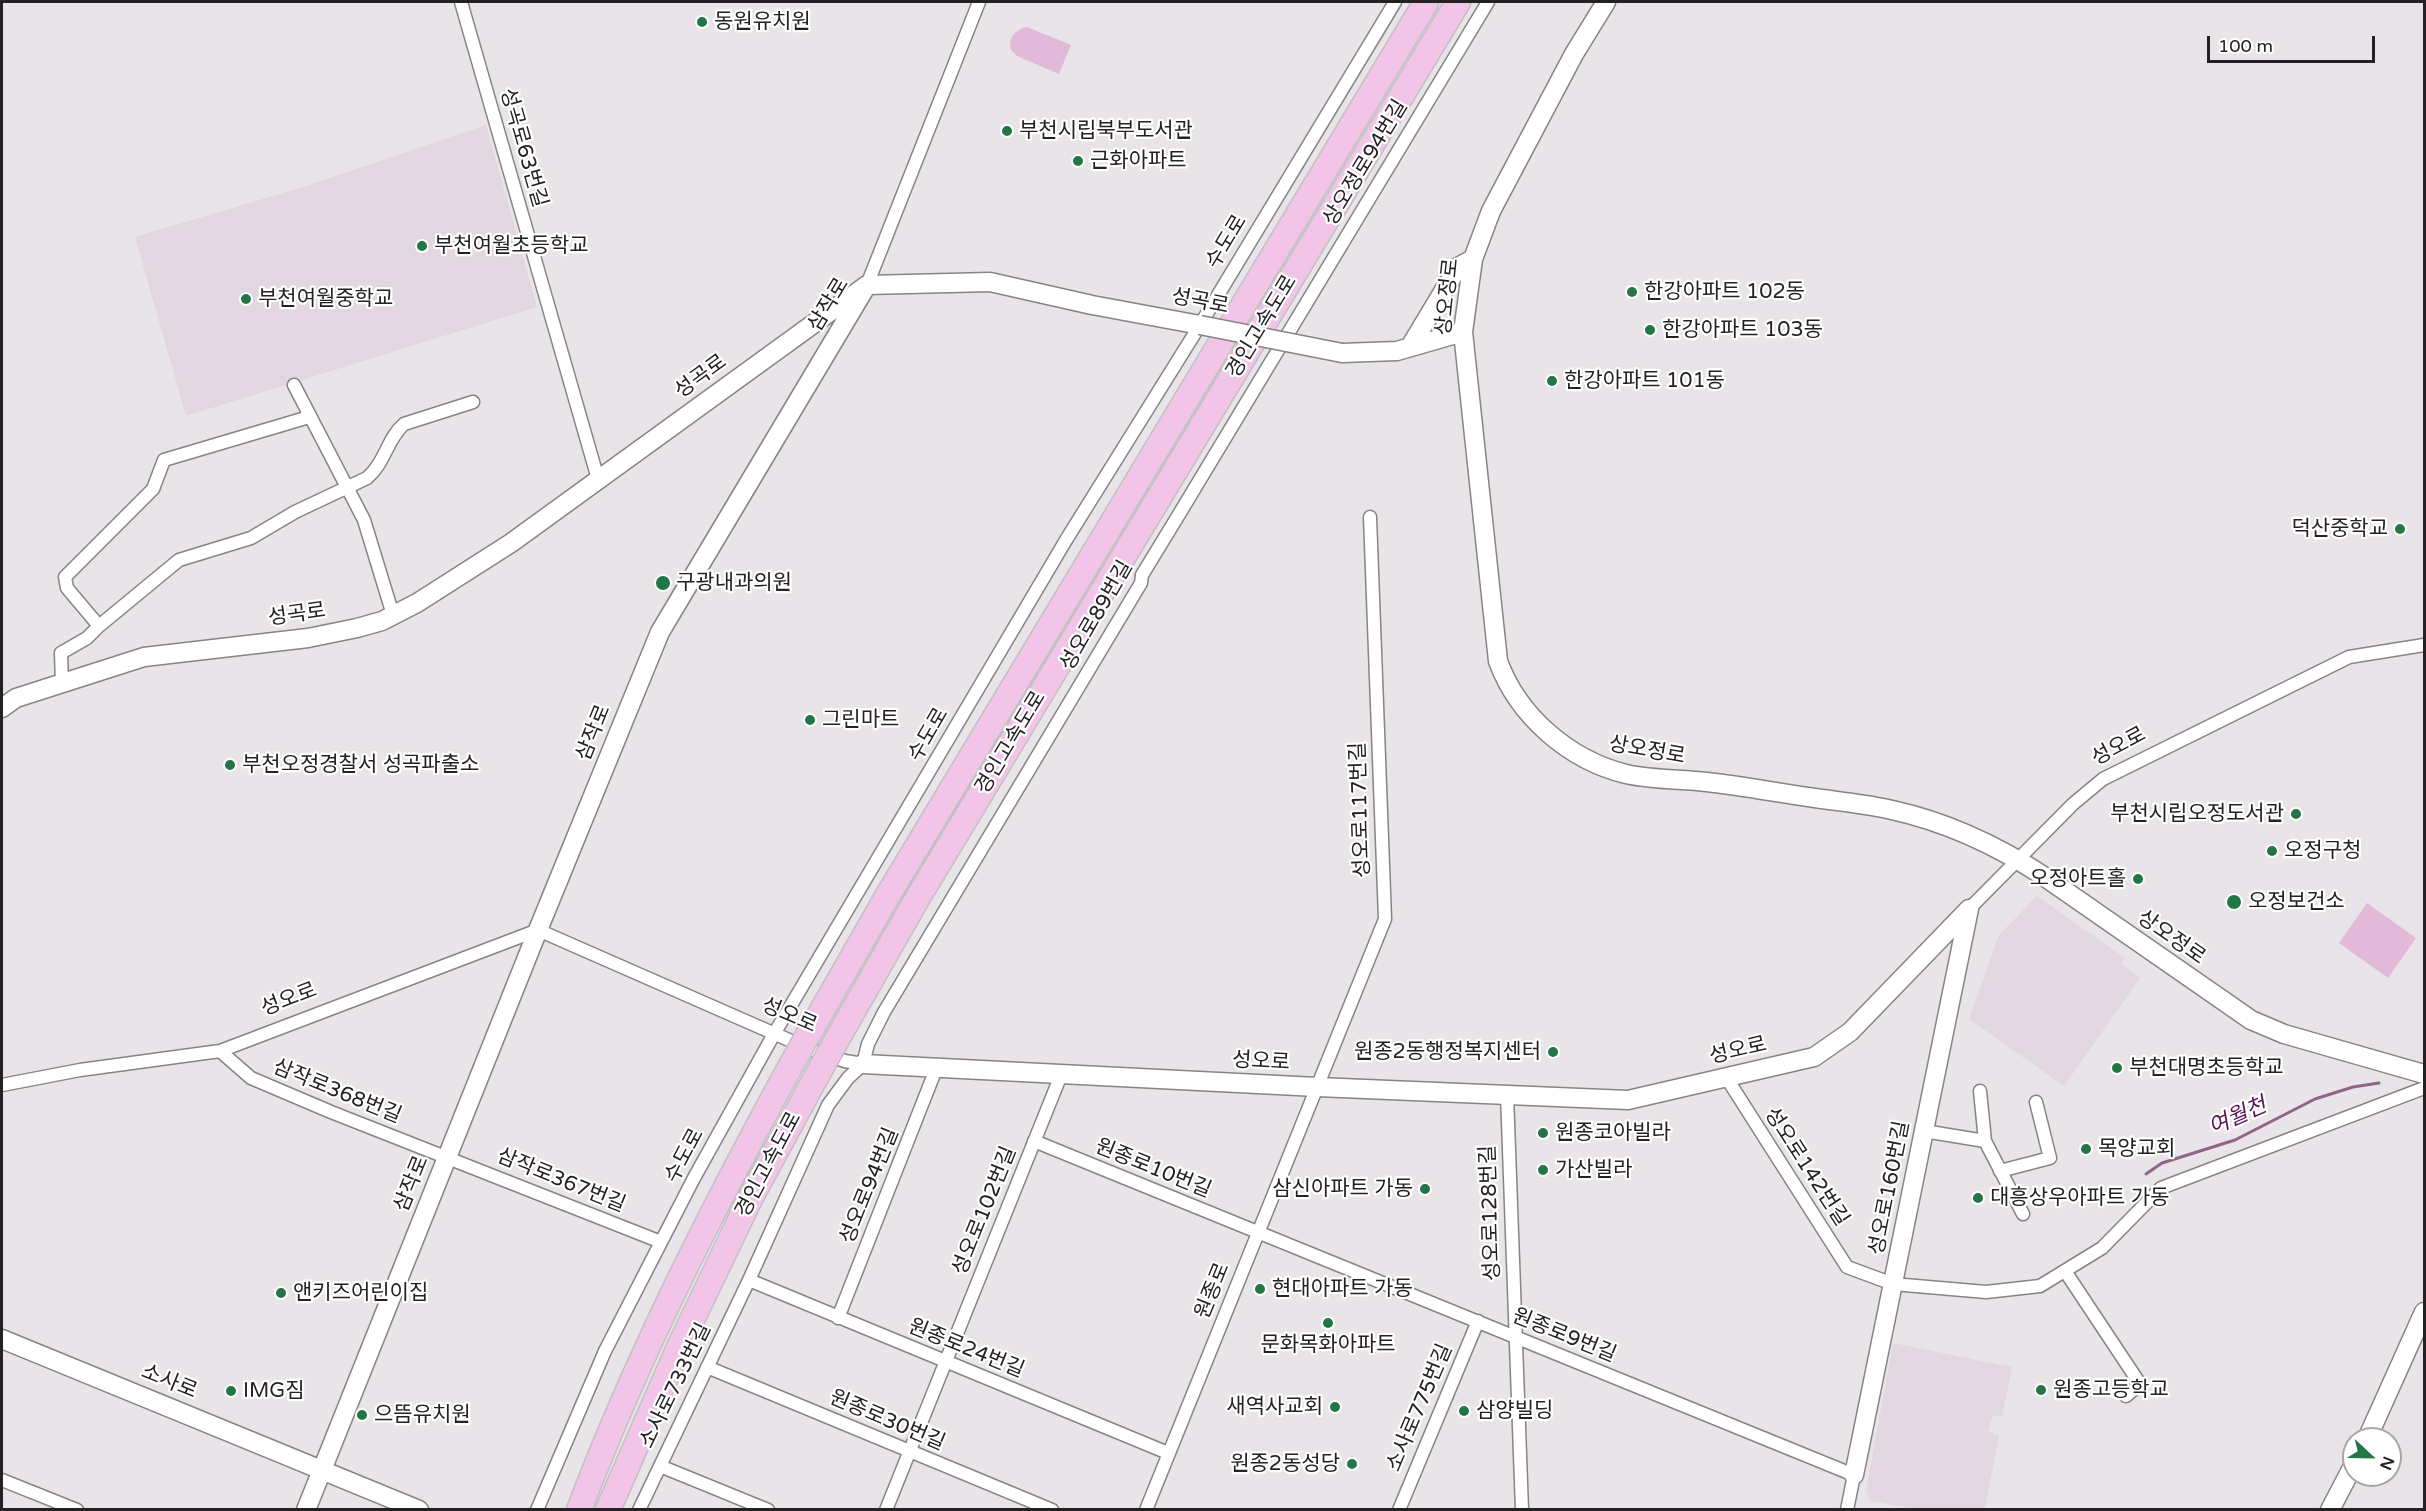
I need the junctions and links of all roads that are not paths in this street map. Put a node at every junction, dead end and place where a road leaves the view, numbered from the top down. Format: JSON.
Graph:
{"nodes":[{"id":1,"x":461,"y":2,"type":"edge"},
{"id":2,"x":980,"y":2,"type":"edge"},
{"id":3,"x":1395,"y":2,"type":"edge"},
{"id":4,"x":1426,"y":2,"type":"edge"},
{"id":5,"x":1458,"y":2,"type":"edge"},
{"id":6,"x":1488,"y":2,"type":"edge"},
{"id":7,"x":1606,"y":2,"type":"edge"},
{"id":8,"x":1473,"y":259,"type":"junction"},
{"id":9,"x":867,"y":285,"type":"junction"},
{"id":10,"x":1200,"y":325,"type":"junction"},
{"id":11,"x":1463,"y":332,"type":"junction"},
{"id":12,"x":1280,"y":346,"type":"joint"},
{"id":13,"x":1410,"y":348,"type":"junction"},
{"id":14,"x":294,"y":386,"type":"dead end"},
{"id":15,"x":473,"y":402,"type":"dead end"},
{"id":16,"x":309,"y":417,"type":"junction"},
{"id":17,"x":598,"y":479,"type":"junction"},
{"id":18,"x":347,"y":486,"type":"junction"},
{"id":19,"x":1370,"y":517,"type":"dead end"},
{"id":20,"x":393,"y":615,"type":"junction"},
{"id":21,"x":99,"y":626,"type":"junction"},
{"id":22,"x":2424,"y":645,"type":"edge"},
{"id":23,"x":62,"y":683,"type":"junction"},
{"id":24,"x":2,"y":708,"type":"edge"},
{"id":25,"x":2018,"y":859,"type":"junction"},
{"id":26,"x":1969,"y":909,"type":"junction"},
{"id":27,"x":538,"y":930,"type":"junction"},
{"id":28,"x":774,"y":1034,"type":"junction"},
{"id":29,"x":220,"y":1051,"type":"junction"},
{"id":30,"x":863,"y":1064,"type":"junction"},
{"id":31,"x":936,"y":1069,"type":"junction"},
{"id":32,"x":2424,"y":1074,"type":"edge"},
{"id":33,"x":1061,"y":1075,"type":"junction"},
{"id":34,"x":1726,"y":1077,"type":"junction"},
{"id":35,"x":2,"y":1084,"type":"edge"},
{"id":36,"x":1317,"y":1087,"type":"junction"},
{"id":37,"x":2424,"y":1088,"type":"edge"},
{"id":38,"x":1980,"y":1091,"type":"dead end"},
{"id":39,"x":1507,"y":1094,"type":"junction"},
{"id":40,"x":2036,"y":1102,"type":"dead end"},
{"id":41,"x":1924,"y":1131,"type":"junction"},
{"id":42,"x":1034,"y":1141,"type":"junction"},
{"id":43,"x":1985,"y":1141,"type":"junction"},
{"id":44,"x":447,"y":1156,"type":"junction"},
{"id":45,"x":2000,"y":1171,"type":"junction"},
{"id":46,"x":2023,"y":1214,"type":"dead end"},
{"id":47,"x":1258,"y":1232,"type":"junction"},
{"id":48,"x":662,"y":1242,"type":"junction"},
{"id":49,"x":2065,"y":1270,"type":"junction"},
{"id":50,"x":749,"y":1280,"type":"junction"},
{"id":51,"x":1893,"y":1284,"type":"junction"},
{"id":52,"x":2424,"y":1312,"type":"edge"},
{"id":53,"x":838,"y":1318,"type":"junction"},
{"id":54,"x":1478,"y":1321,"type":"junction"},
{"id":55,"x":1515,"y":1338,"type":"junction"},
{"id":56,"x":2,"y":1339,"type":"edge"},
{"id":57,"x":945,"y":1362,"type":"junction"},
{"id":58,"x":708,"y":1366,"type":"junction"},
{"id":59,"x":2126,"y":1396,"type":"dead end"},
{"id":60,"x":2372,"y":1427,"type":"edge"},
{"id":61,"x":909,"y":1452,"type":"junction"},
{"id":62,"x":1168,"y":1454,"type":"junction"},
{"id":63,"x":660,"y":1466,"type":"junction"},
{"id":64,"x":322,"y":1469,"type":"junction"},
{"id":65,"x":1854,"y":1475,"type":"junction"},
{"id":66,"x":2,"y":1480,"type":"edge"},
{"id":67,"x":2342,"y":1486,"type":"edge"},
{"id":68,"x":77,"y":1509,"type":"edge"},
{"id":69,"x":306,"y":1509,"type":"edge"},
{"id":70,"x":419,"y":1509,"type":"edge"},
{"id":71,"x":537,"y":1509,"type":"edge"},
{"id":72,"x":579,"y":1509,"type":"edge"},
{"id":73,"x":608,"y":1509,"type":"edge"},
{"id":74,"x":639,"y":1509,"type":"edge"},
{"id":75,"x":768,"y":1509,"type":"edge"},
{"id":76,"x":886,"y":1509,"type":"edge"},
{"id":77,"x":1052,"y":1509,"type":"edge"},
{"id":78,"x":1146,"y":1509,"type":"edge"},
{"id":79,"x":1399,"y":1509,"type":"edge"},
{"id":80,"x":1522,"y":1509,"type":"edge"},
{"id":81,"x":1847,"y":1509,"type":"edge"},
{"id":82,"x":2330,"y":1509,"type":"edge"}],
"edges":[{"from":1,"to":17,"type":"street","name":"성곡로63번길"},
{"from":2,"to":9,"type":"street","name":"삼작로"},
{"from":3,"to":10,"type":"street","name":"수도로"},
{"from":4,"to":72,"type":"highway","name":"경인고속도로","bridge":true},
{"from":5,"to":73,"type":"highway","name":"경인고속도로","bridge":true},
{"from":6,"to":12,"type":"street","name":"상오정로94번길"},
{"from":7,"to":8,"type":"street","name":"상오정로"},
{"from":8,"to":11,"type":"street","name":"상오정로"},
{"from":8,"to":13,"type":"street"},
{"from":9,"to":10,"type":"street","name":"성곡로"},
{"from":9,"to":17,"type":"street","name":"성곡로"},
{"from":9,"to":27,"type":"street","name":"삼작로"},
{"from":10,"to":13,"type":"street","name":"성곡로","bridge":true},
{"from":10,"to":28,"type":"street","name":"수도로"},
{"from":11,"to":13,"type":"street","name":"성곡로"},
{"from":11,"to":25,"type":"street","name":"상오정로"},
{"from":12,"to":30,"type":"street","name":"성오로89번길"},
{"from":14,"to":16,"type":"street"},
{"from":15,"to":18,"type":"street"},
{"from":16,"to":18,"type":"street"},
{"from":16,"to":21,"type":"street"},
{"from":17,"to":20,"type":"street","name":"성곡로"},
{"from":18,"to":20,"type":"street"},
{"from":18,"to":21,"type":"street"},
{"from":19,"to":36,"type":"street","name":"성오로117번길"},
{"from":20,"to":23,"type":"street","name":"성곡로"},
{"from":21,"to":23,"type":"street"},
{"from":22,"to":25,"type":"street","name":"성오로"},
{"from":23,"to":24,"type":"street","name":"성곡로"},
{"from":25,"to":26,"type":"street","name":"성오로"},
{"from":25,"to":32,"type":"street","name":"상오정로"},
{"from":26,"to":34,"type":"street","name":"성오로"},
{"from":26,"to":41,"type":"street","name":"성오로160번길"},
{"from":27,"to":28,"type":"street","name":"성오로"},
{"from":27,"to":29,"type":"street","name":"성오로"},
{"from":27,"to":44,"type":"street","name":"삼작로"},
{"from":28,"to":30,"type":"street","name":"성오로"},
{"from":28,"to":48,"type":"street","name":"수도로"},
{"from":29,"to":35,"type":"street","name":"성오로"},
{"from":29,"to":44,"type":"street","name":"삼작로368번길"},
{"from":30,"to":31,"type":"street","name":"성오로"},
{"from":30,"to":50,"type":"street","name":"소사로733번길"},
{"from":31,"to":33,"type":"street","name":"성오로"},
{"from":31,"to":53,"type":"street","name":"성오로94번길"},
{"from":33,"to":36,"type":"street","name":"성오로"},
{"from":33,"to":42,"type":"street","name":"성오로102번길"},
{"from":34,"to":39,"type":"street","name":"성오로"},
{"from":34,"to":51,"type":"street","name":"성오로142번길"},
{"from":36,"to":39,"type":"street","name":"성오로"},
{"from":36,"to":47,"type":"street","name":"원종로"},
{"from":37,"to":49,"type":"street","name":"성오로142번길"},
{"from":38,"to":43,"type":"street"},
{"from":39,"to":55,"type":"street","name":"성오로128번길"},
{"from":40,"to":45,"type":"street"},
{"from":41,"to":43,"type":"street"},
{"from":41,"to":51,"type":"street","name":"성오로160번길"},
{"from":42,"to":47,"type":"street","name":"원종로10번길"},
{"from":42,"to":57,"type":"street","name":"성오로102번길"},
{"from":43,"to":45,"type":"street"},
{"from":44,"to":48,"type":"street","name":"삼작로367번길"},
{"from":44,"to":64,"type":"street","name":"삼작로"},
{"from":45,"to":46,"type":"street"},
{"from":47,"to":54,"type":"street","name":"원종로9번길"},
{"from":47,"to":62,"type":"street","name":"원종로"},
{"from":48,"to":71,"type":"street","name":"수도로"},
{"from":49,"to":51,"type":"street","name":"성오로142번길"},
{"from":49,"to":59,"type":"street"},
{"from":50,"to":53,"type":"street","name":"원종로24번길"},
{"from":50,"to":58,"type":"street","name":"소사로733번길"},
{"from":51,"to":65,"type":"street","name":"성오로160번길"},
{"from":52,"to":60,"type":"street"},
{"from":53,"to":57,"type":"street","name":"원종로24번길"},
{"from":54,"to":55,"type":"street","name":"원종로9번길"},
{"from":54,"to":79,"type":"street","name":"소사로775번길"},
{"from":55,"to":65,"type":"street","name":"원종로9번길"},
{"from":55,"to":80,"type":"street","name":"성오로128번길"},
{"from":56,"to":64,"type":"street","name":"소사로"},
{"from":57,"to":61,"type":"street","name":"성오로102번길"},
{"from":57,"to":62,"type":"street","name":"원종로24번길"},
{"from":58,"to":61,"type":"street","name":"원종로30번길"},
{"from":58,"to":63,"type":"street","name":"소사로733번길"},
{"from":61,"to":76,"type":"street","name":"성오로102번길"},
{"from":61,"to":77,"type":"street","name":"원종로30번길"},
{"from":62,"to":78,"type":"street","name":"원종로"},
{"from":63,"to":74,"type":"street","name":"소사로733번길"},
{"from":63,"to":75,"type":"street"},
{"from":64,"to":69,"type":"street","name":"삼작로"},
{"from":64,"to":70,"type":"street","name":"소사로"},
{"from":65,"to":81,"type":"street"},
{"from":66,"to":68,"type":"street"},
{"from":67,"to":82,"type":"street"}]}
